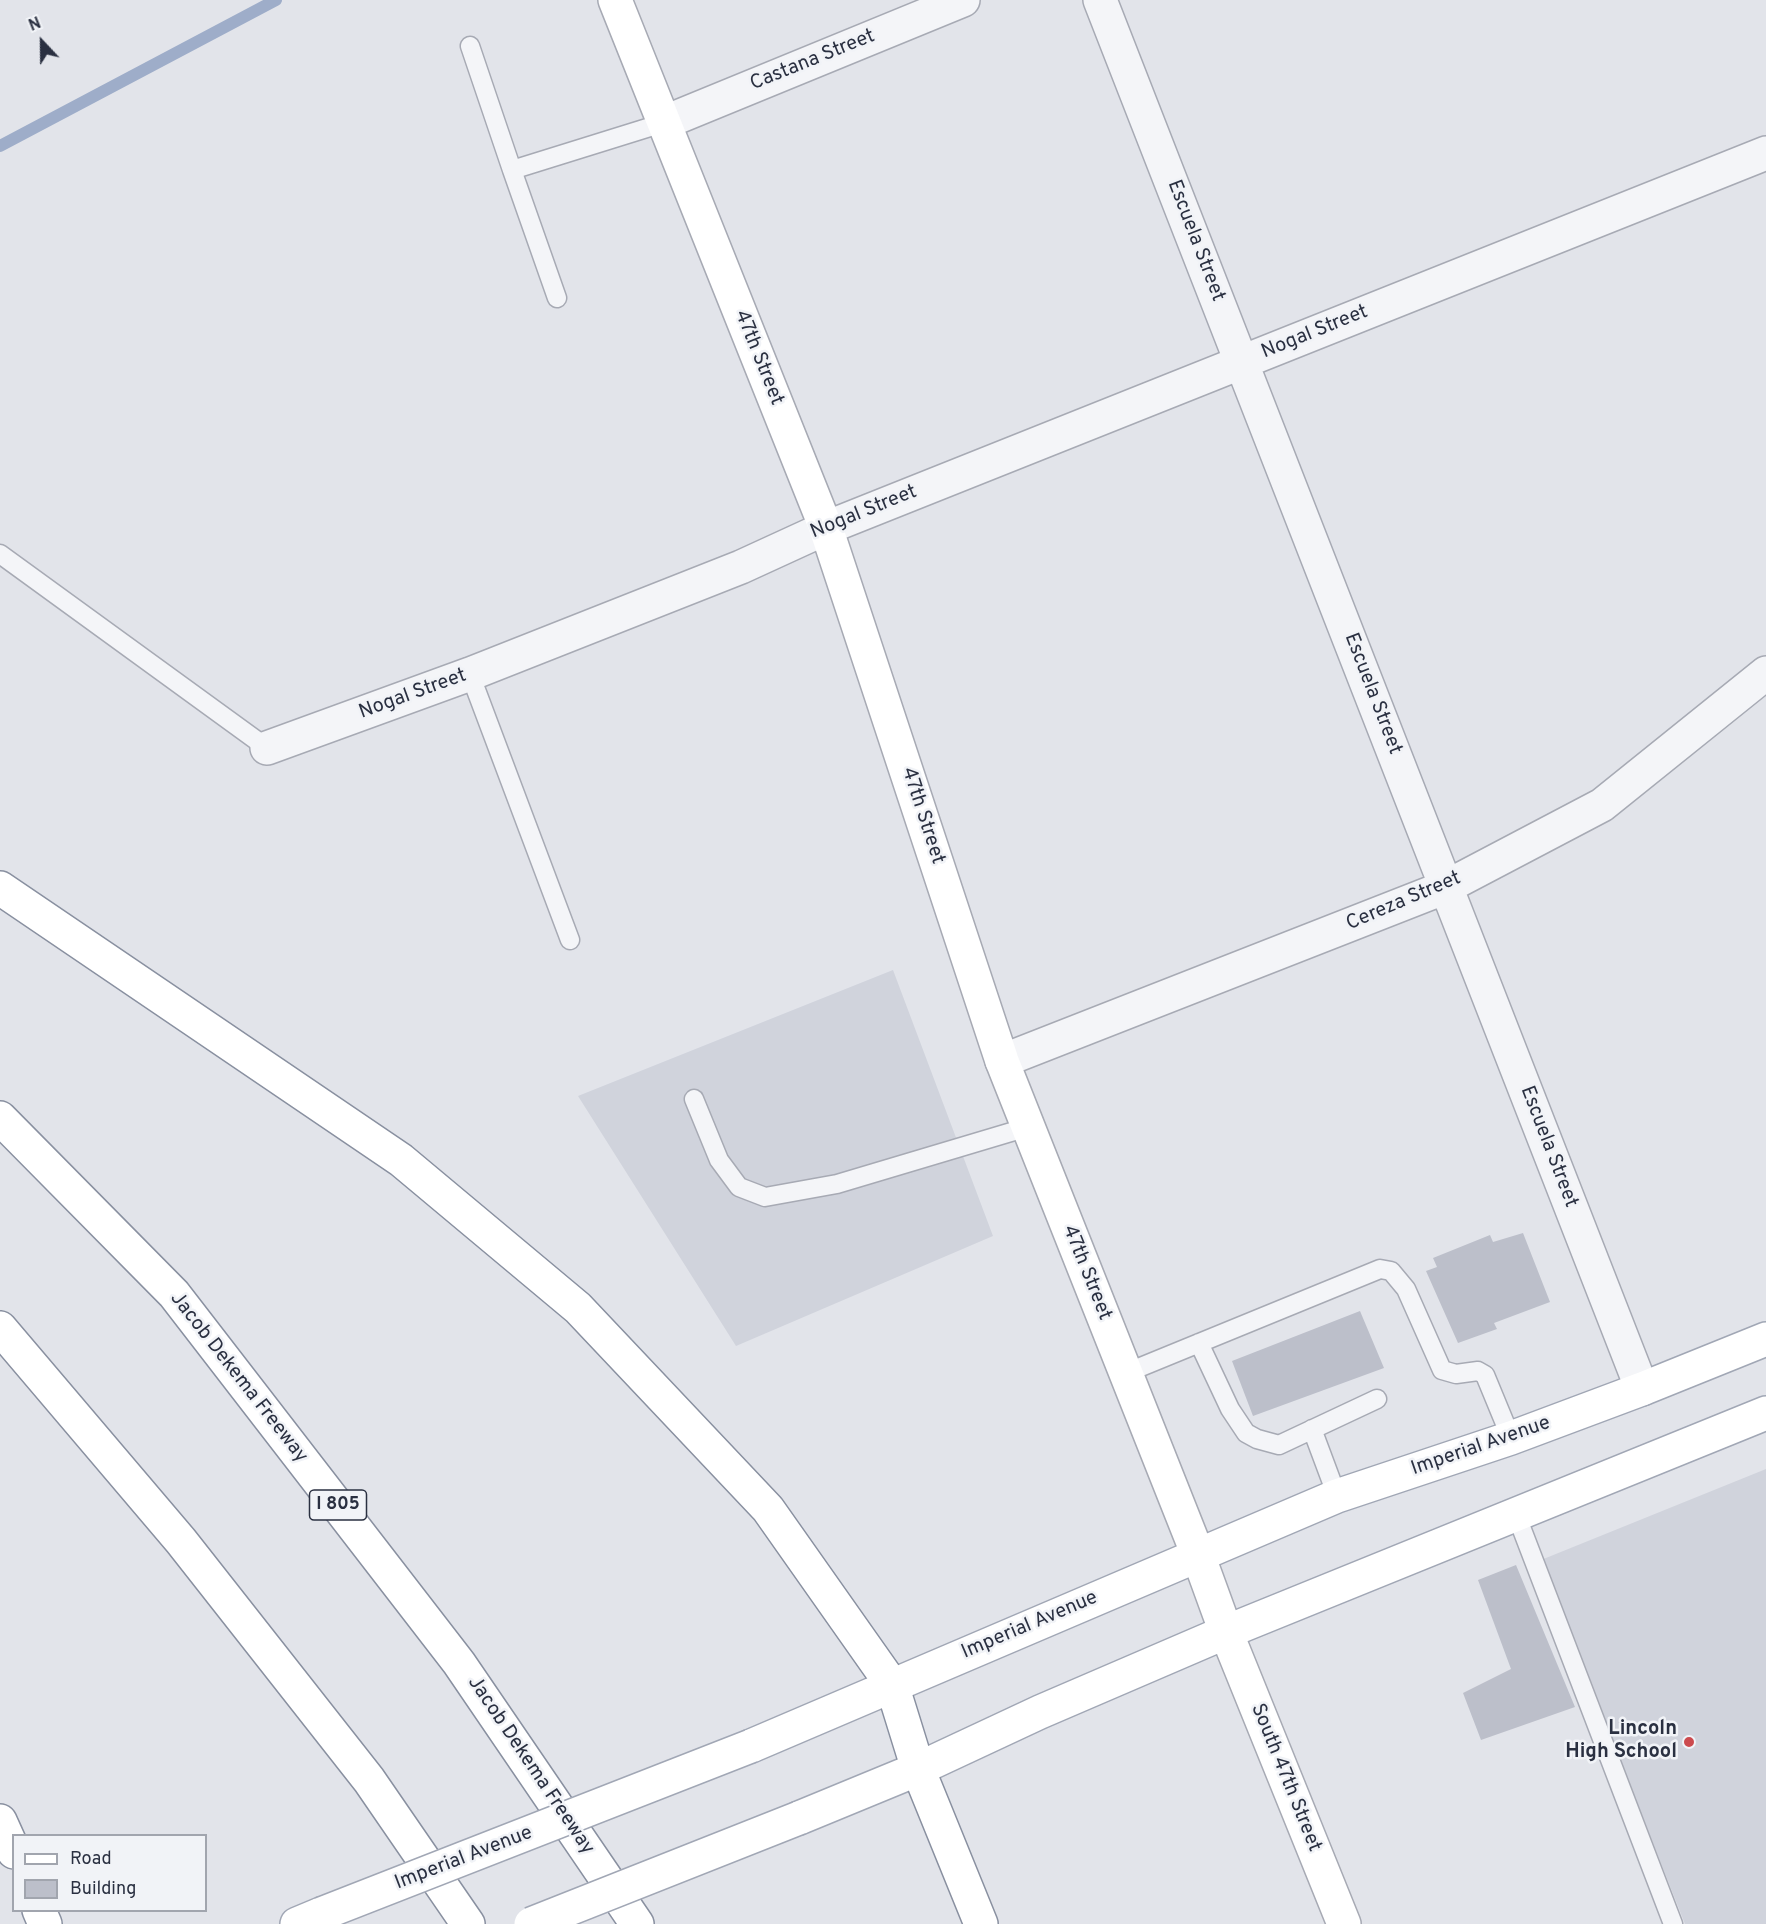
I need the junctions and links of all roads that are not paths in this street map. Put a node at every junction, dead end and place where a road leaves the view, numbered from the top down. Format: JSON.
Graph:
{"nodes":[{"id":1,"x":615,"y":0,"type":"edge"},
{"id":2,"x":963,"y":0,"type":"edge"},
{"id":3,"x":1100,"y":0,"type":"edge"},
{"id":4,"x":470,"y":46,"type":"dead end"},
{"id":5,"x":663,"y":123,"type":"junction"},
{"id":6,"x":1766,"y":153,"type":"edge"},
{"id":7,"x":512,"y":170,"type":"junction"},
{"id":8,"x":557,"y":298,"type":"dead end"},
{"id":9,"x":1243,"y":362,"type":"junction"},
{"id":10,"x":826,"y":528,"type":"junction"},
{"id":11,"x":0,"y":554,"type":"edge"},
{"id":12,"x":1766,"y":673,"type":"edge"},
{"id":13,"x":470,"y":674,"type":"junction"},
{"id":14,"x":267,"y":748,"type":"joint"},
{"id":15,"x":1446,"y":887,"type":"junction"},
{"id":16,"x":0,"y":888,"type":"edge"},
{"id":17,"x":570,"y":940,"type":"dead end"},
{"id":18,"x":1002,"y":1061,"type":"junction"},
{"id":19,"x":694,"y":1099,"type":"dead end"},
{"id":20,"x":0,"y":1118,"type":"edge"},
{"id":21,"x":1028,"y":1127,"type":"junction"},
{"id":22,"x":0,"y":1328,"type":"edge"},
{"id":23,"x":1766,"y":1339,"type":"edge"},
{"id":24,"x":1199,"y":1343,"type":"junction"},
{"id":25,"x":1126,"y":1373,"type":"junction"},
{"id":26,"x":1642,"y":1389,"type":"junction"},
{"id":27,"x":1377,"y":1399,"type":"dead end"},
{"id":28,"x":1766,"y":1413,"type":"edge"},
{"id":29,"x":1312,"y":1429,"type":"junction"},
{"id":30,"x":1511,"y":1438,"type":"junction"},
{"id":31,"x":1337,"y":1496,"type":"junction"},
{"id":32,"x":1516,"y":1514,"type":"junction"},
{"id":33,"x":1198,"y":1555,"type":"junction"},
{"id":34,"x":1226,"y":1632,"type":"junction"},
{"id":35,"x":892,"y":1685,"type":"junction"},
{"id":36,"x":918,"y":1769,"type":"junction"},
{"id":37,"x":0,"y":1821,"type":"edge"},
{"id":38,"x":12,"y":1848,"type":"edge"},
{"id":39,"x":309,"y":1919,"type":"edge"},
{"id":40,"x":468,"y":1924,"type":"edge"},
{"id":41,"x":531,"y":1924,"type":"edge"},
{"id":42,"x":637,"y":1924,"type":"edge"},
{"id":43,"x":981,"y":1924,"type":"edge"},
{"id":44,"x":1344,"y":1924,"type":"edge"},
{"id":45,"x":1673,"y":1924,"type":"edge"}],
"edges":[{"from":1,"to":5,"type":"main road","name":"47th Street"},
{"from":2,"to":5,"type":"street","name":"Castana Street"},
{"from":3,"to":9,"type":"street","name":"Escuela Street"},
{"from":4,"to":7,"type":"lane"},
{"from":5,"to":7,"type":"lane"},
{"from":5,"to":10,"type":"main road","name":"47th Street"},
{"from":6,"to":9,"type":"street","name":"Nogal Street"},
{"from":7,"to":8,"type":"lane"},
{"from":9,"to":10,"type":"street","name":"Nogal Street"},
{"from":9,"to":15,"type":"street","name":"Escuela Street"},
{"from":10,"to":13,"type":"street","name":"Nogal Street"},
{"from":10,"to":18,"type":"main road","name":"47th Street"},
{"from":11,"to":14,"type":"lane","name":"Nogal Street"},
{"from":12,"to":15,"type":"street","name":"Cereza Street"},
{"from":13,"to":14,"type":"street","name":"Nogal Street"},
{"from":13,"to":17,"type":"lane"},
{"from":15,"to":18,"type":"street","name":"Cereza Street"},
{"from":15,"to":26,"type":"street","name":"Escuela Street"},
{"from":16,"to":35,"type":"main road"},
{"from":18,"to":21,"type":"main road","name":"47th Street"},
{"from":19,"to":21,"type":"lane"},
{"from":20,"to":42,"type":"main road","name":"Jacob Dekema Freeway","number":"I 805"},
{"from":21,"to":25,"type":"main road","name":"47th Street"},
{"from":22,"to":40,"type":"main road"},
{"from":23,"to":26,"type":"main road","name":"Imperial Avenue"},
{"from":24,"to":25,"type":"lane"},
{"from":24,"to":29,"type":"lane"},
{"from":24,"to":30,"type":"lane"},
{"from":25,"to":33,"type":"main road","name":"47th Street"},
{"from":26,"to":30,"type":"main road","name":"Imperial Avenue"},
{"from":27,"to":29,"type":"lane"},
{"from":28,"to":32,"type":"main road"},
{"from":29,"to":31,"type":"lane"},
{"from":30,"to":31,"type":"main road","name":"Imperial Avenue"},
{"from":31,"to":33,"type":"main road","name":"Imperial Avenue"},
{"from":32,"to":34,"type":"main road"},
{"from":32,"to":45,"type":"lane"},
{"from":33,"to":34,"type":"main road","name":"47th Street"},
{"from":33,"to":35,"type":"main road","name":"Imperial Avenue"},
{"from":34,"to":36,"type":"main road"},
{"from":34,"to":44,"type":"main road","name":"South 47th Street"},
{"from":35,"to":36,"type":"main road"},
{"from":35,"to":39,"type":"main road","name":"Imperial Avenue","bridge":true},
{"from":36,"to":41,"type":"main road","bridge":true},
{"from":36,"to":43,"type":"main road"},
{"from":37,"to":38,"type":"main road"}]}
